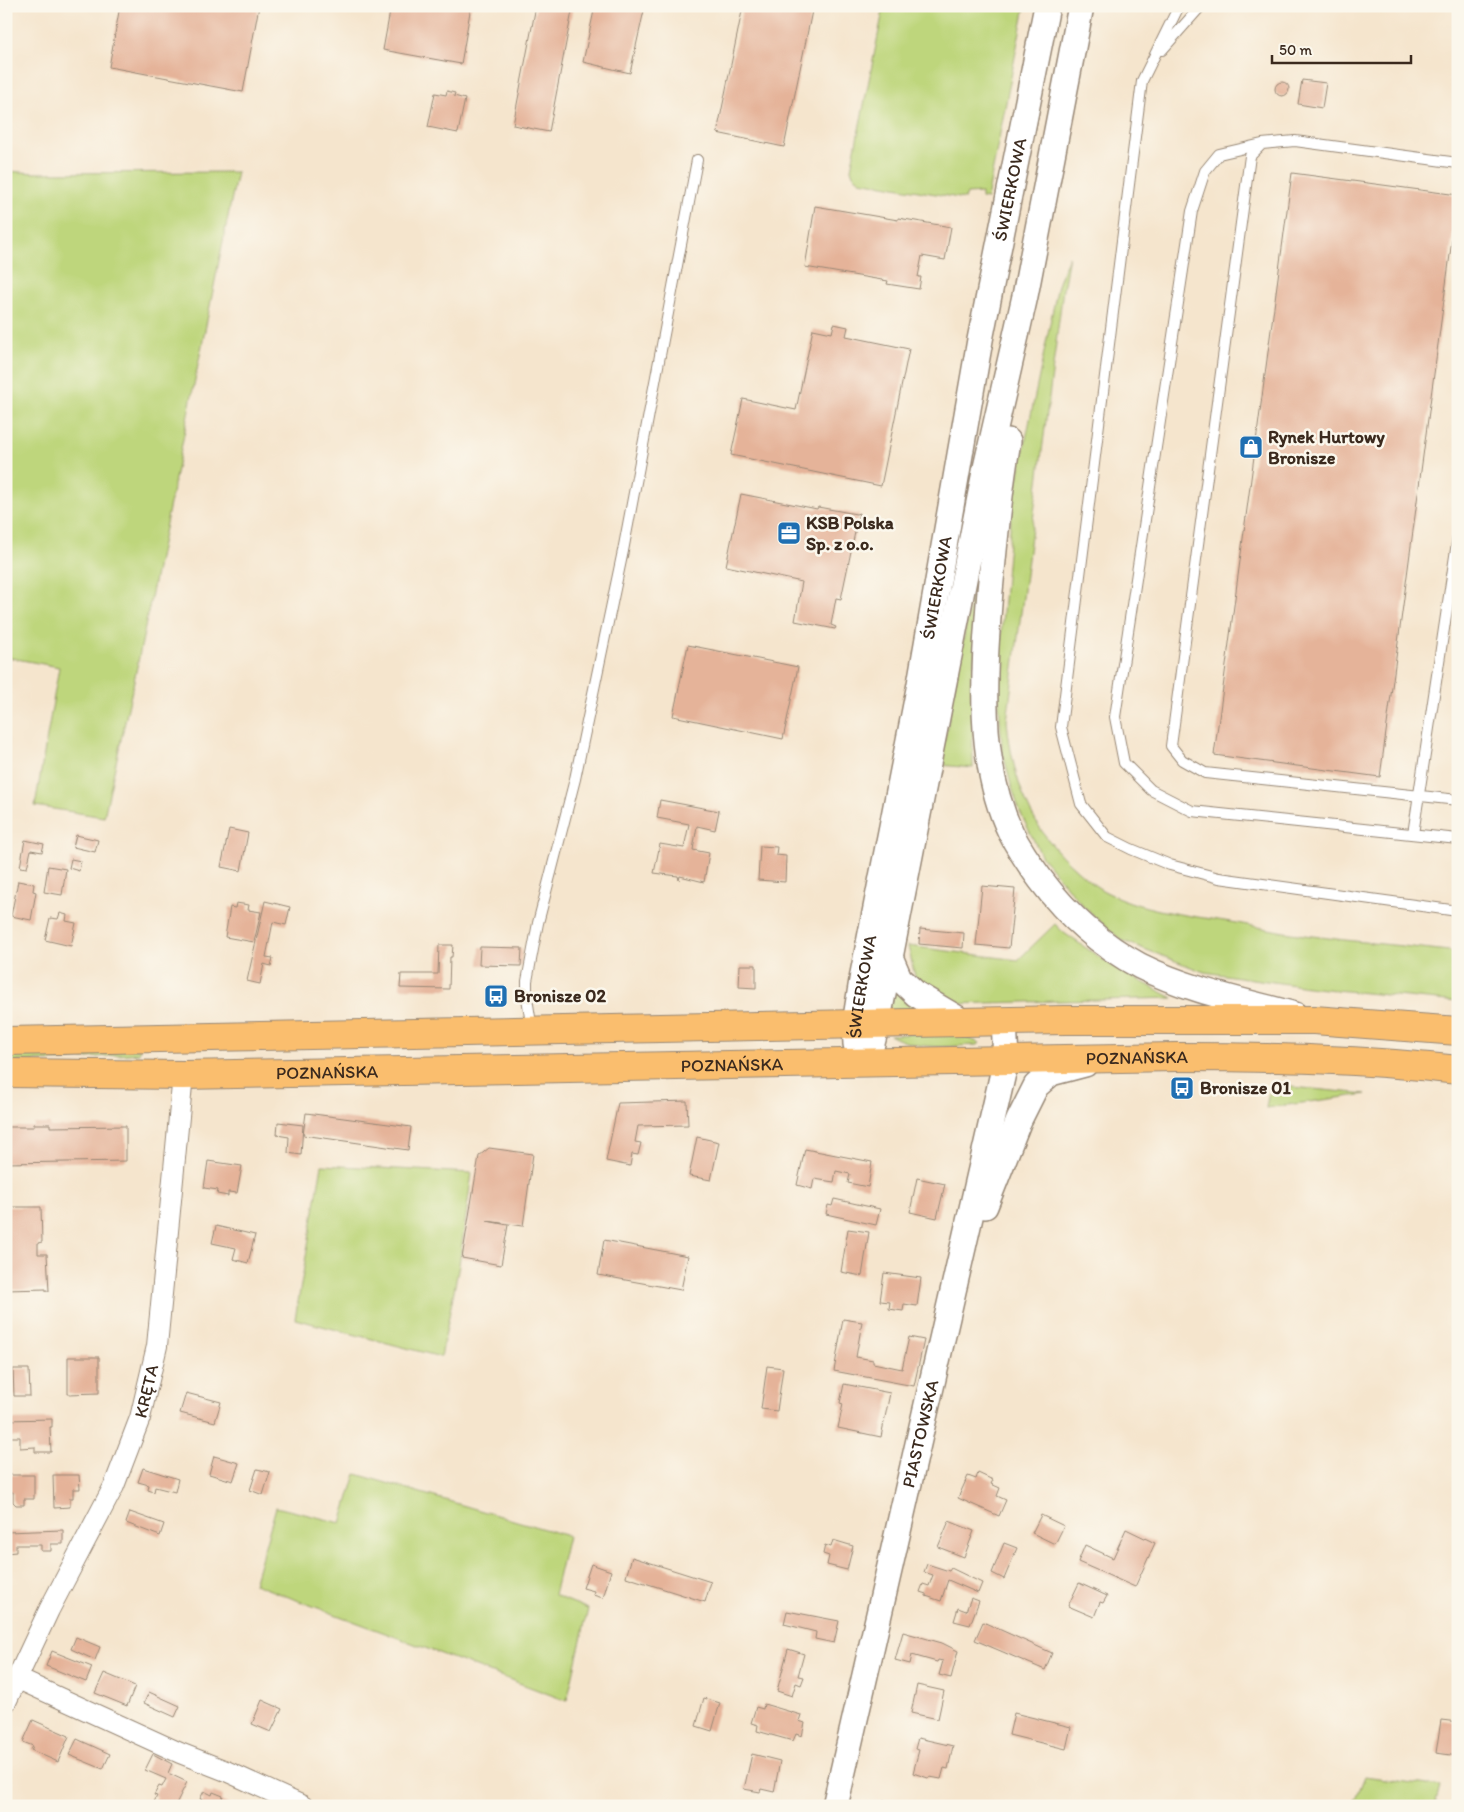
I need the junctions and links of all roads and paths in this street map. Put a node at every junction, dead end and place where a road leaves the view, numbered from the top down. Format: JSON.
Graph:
{"nodes":[{"id":1,"x":1048,"y":6,"type":"edge"},
{"id":2,"x":1081,"y":6,"type":"edge"},
{"id":3,"x":1179,"y":6,"type":"edge"},
{"id":4,"x":1201,"y":6,"type":"edge"},
{"id":5,"x":1155,"y":57,"type":"junction"},
{"id":6,"x":1262,"y":144,"type":"junction"},
{"id":7,"x":697,"y":160,"type":"dead end"},
{"id":8,"x":1458,"y":163,"type":"edge"},
{"id":9,"x":1024,"y":296,"type":"junction"},
{"id":10,"x":1458,"y":536,"type":"edge"},
{"id":11,"x":1420,"y":796,"type":"junction"},
{"id":12,"x":1458,"y":800,"type":"edge"},
{"id":13,"x":1413,"y":834,"type":"junction"},
{"id":14,"x":1458,"y":839,"type":"edge"},
{"id":15,"x":1458,"y":911,"type":"edge"},
{"id":16,"x":890,"y":957,"type":"junction"},
{"id":17,"x":1314,"y":1020,"type":"junction"},
{"id":18,"x":965,"y":1022,"type":"junction"},
{"id":19,"x":1004,"y":1022,"type":"junction"},
{"id":20,"x":866,"y":1024,"type":"junction"},
{"id":21,"x":532,"y":1031,"type":"junction"},
{"id":22,"x":1458,"y":1031,"type":"edge"},
{"id":23,"x":6,"y":1041,"type":"edge"},
{"id":24,"x":1108,"y":1058,"type":"junction"},
{"id":25,"x":1006,"y":1060,"type":"junction"},
{"id":26,"x":864,"y":1062,"type":"junction"},
{"id":27,"x":1458,"y":1070,"type":"edge"},
{"id":28,"x":6,"y":1073,"type":"edge"},
{"id":29,"x":183,"y":1075,"type":"junction"},
{"id":30,"x":952,"y":1297,"type":"junction"},
{"id":31,"x":16,"y":1678,"type":"junction"},
{"id":32,"x":6,"y":1702,"type":"edge"},
{"id":33,"x":302,"y":1806,"type":"edge"},
{"id":34,"x":835,"y":1806,"type":"edge"}],
"edges":[{"from":1,"to":20,"type":"street","name":"ŚWIERKOWA"},
{"from":2,"to":9,"type":"street","name":"ŚWIERKOWA"},
{"from":3,"to":5,"type":"lane"},
{"from":4,"to":5,"type":"lane"},
{"from":5,"to":15,"type":"lane"},
{"from":6,"to":8,"type":"lane"},
{"from":6,"to":11,"type":"lane"},
{"from":6,"to":13,"type":"lane"},
{"from":7,"to":21,"type":"lane"},
{"from":9,"to":16,"type":"street","name":"ŚWIERKOWA"},
{"from":9,"to":17,"type":"street"},
{"from":10,"to":11,"type":"lane"},
{"from":11,"to":12,"type":"lane"},
{"from":11,"to":13,"type":"lane"},
{"from":13,"to":14,"type":"lane"},
{"from":16,"to":18,"type":"street","name":"ŚWIERKOWA"},
{"from":16,"to":20,"type":"street","name":"ŚWIERKOWA"},
{"from":17,"to":19,"type":"main road"},
{"from":17,"to":22,"type":"main road"},
{"from":18,"to":19,"type":"main road"},
{"from":18,"to":20,"type":"main road"},
{"from":19,"to":25,"type":"street","name":"PIASTOWSKA"},
{"from":20,"to":21,"type":"main road"},
{"from":20,"to":26,"type":"street","name":"ŚWIERKOWA"},
{"from":21,"to":23,"type":"main road"},
{"from":24,"to":25,"type":"main road","name":"POZNAŃSKA"},
{"from":24,"to":27,"type":"main road","name":"POZNAŃSKA"},
{"from":24,"to":30,"type":"street"},
{"from":25,"to":26,"type":"main road","name":"POZNAŃSKA"},
{"from":25,"to":30,"type":"street","name":"PIASTOWSKA"},
{"from":26,"to":29,"type":"main road","name":"POZNAŃSKA"},
{"from":28,"to":29,"type":"main road","name":"POZNAŃSKA"},
{"from":29,"to":31,"type":"street","name":"KRĘTA"},
{"from":30,"to":34,"type":"street","name":"PIASTOWSKA"},
{"from":31,"to":32,"type":"street","name":"KRĘTA"},
{"from":31,"to":33,"type":"street"}]}
